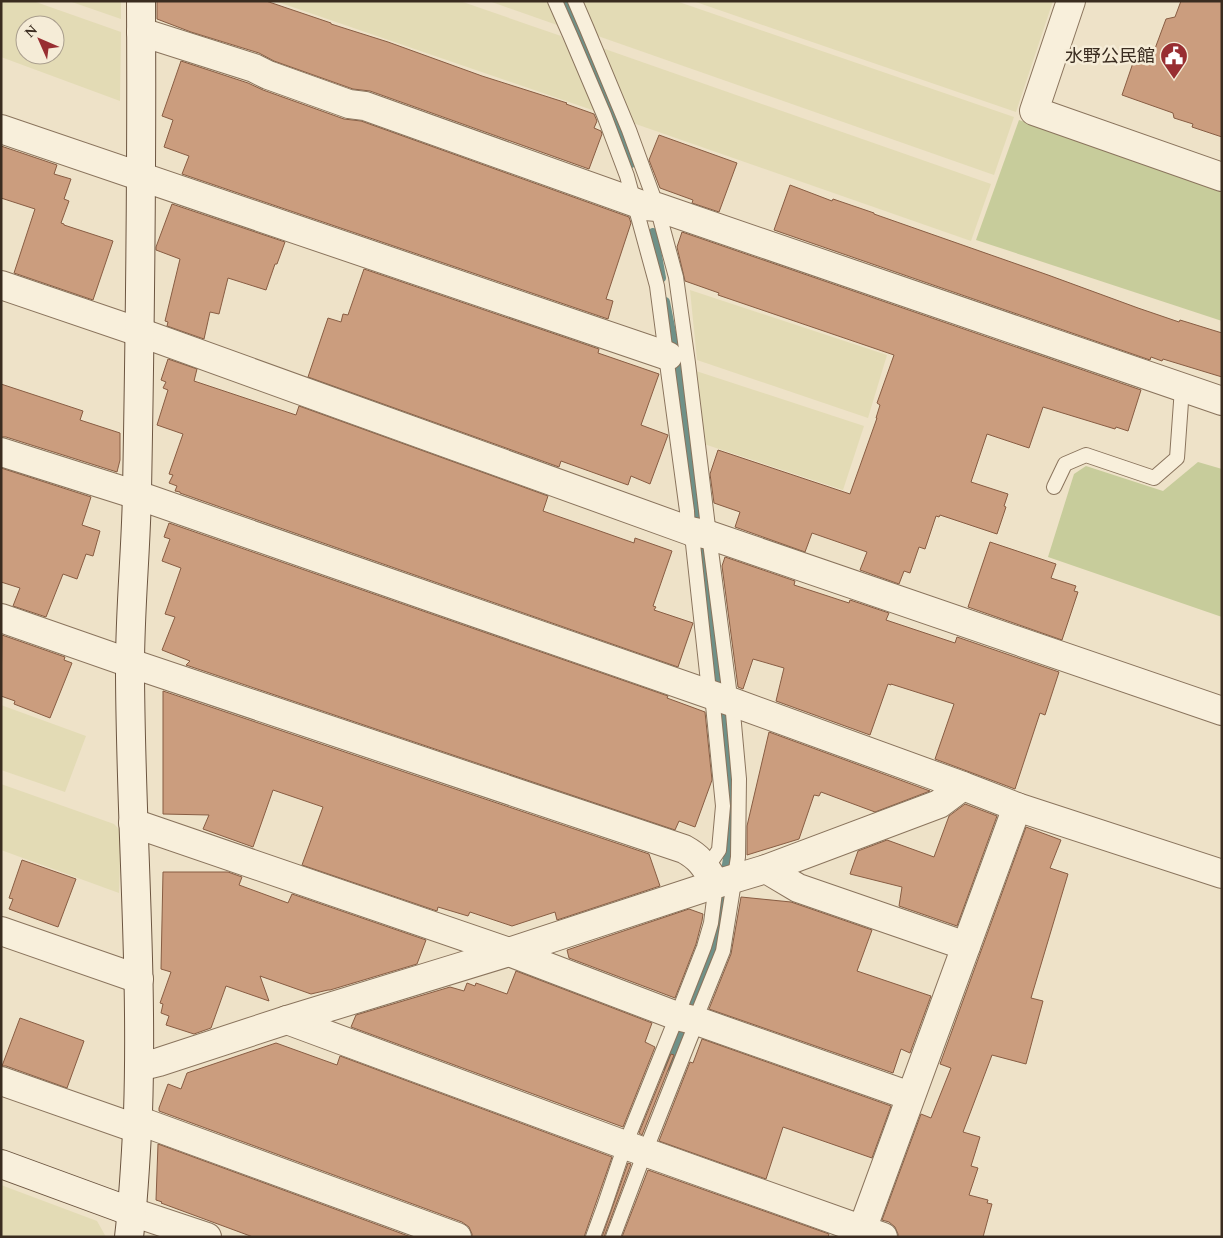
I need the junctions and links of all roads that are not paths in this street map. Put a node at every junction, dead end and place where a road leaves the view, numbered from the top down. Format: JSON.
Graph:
{"nodes":[{"id":1,"x":141,"y":1,"type":"edge"},
{"id":2,"x":555,"y":1,"type":"edge"},
{"id":3,"x":574,"y":1,"type":"edge"},
{"id":4,"x":1071,"y":1,"type":"edge"},
{"id":5,"x":141,"y":32,"type":"junction"},
{"id":6,"x":1,"y":128,"type":"edge"},
{"id":7,"x":140,"y":176,"type":"junction"},
{"id":8,"x":1222,"y":177,"type":"edge"},
{"id":9,"x":646,"y":205,"type":"junction"},
{"id":10,"x":1,"y":286,"type":"edge"},
{"id":11,"x":139,"y":332,"type":"junction"},
{"id":12,"x":668,"y":356,"type":"junction"},
{"id":13,"x":1182,"y":388,"type":"junction"},
{"id":14,"x":1222,"y":401,"type":"edge"},
{"id":15,"x":1,"y":452,"type":"edge"},
{"id":16,"x":1054,"y":487,"type":"dead end"},
{"id":17,"x":137,"y":495,"type":"junction"},
{"id":18,"x":698,"y":532,"type":"junction"},
{"id":19,"x":1,"y":618,"type":"edge"},
{"id":20,"x":130,"y":663,"type":"junction"},
{"id":21,"x":722,"y":699,"type":"junction"},
{"id":22,"x":1222,"y":711,"type":"edge"},
{"id":23,"x":963,"y":786,"type":"junction"},
{"id":24,"x":1017,"y":807,"type":"junction"},
{"id":25,"x":133,"y":823,"type":"junction"},
{"id":26,"x":766,"y":869,"type":"junction"},
{"id":27,"x":1222,"y":874,"type":"edge"},
{"id":28,"x":719,"y":877,"type":"junction"},
{"id":29,"x":1,"y":931,"type":"edge"},
{"id":30,"x":966,"y":946,"type":"junction"},
{"id":31,"x":509,"y":952,"type":"junction"},
{"id":32,"x":139,"y":979,"type":"junction"},
{"id":33,"x":687,"y":1019,"type":"junction"},
{"id":34,"x":287,"y":1020,"type":"junction"},
{"id":35,"x":139,"y":1067,"type":"junction"},
{"id":36,"x":1,"y":1081,"type":"edge"},
{"id":37,"x":910,"y":1096,"type":"junction"},
{"id":38,"x":137,"y":1125,"type":"junction"},
{"id":39,"x":635,"y":1149,"type":"junction"},
{"id":40,"x":1,"y":1164,"type":"edge"},
{"id":41,"x":130,"y":1224,"type":"edge"},
{"id":42,"x":872,"y":1233,"type":"edge"},
{"id":43,"x":207,"y":1237,"type":"edge"},
{"id":44,"x":457,"y":1237,"type":"edge"},
{"id":45,"x":592,"y":1237,"type":"edge"},
{"id":46,"x":613,"y":1237,"type":"edge"}],
"edges":[{"from":1,"to":5,"type":"street"},
{"from":2,"to":9,"type":"lane"},
{"from":3,"to":9,"type":"lane"},
{"from":4,"to":8,"type":"street"},
{"from":5,"to":7,"type":"street"},
{"from":5,"to":9,"type":"street"},
{"from":6,"to":7,"type":"street"},
{"from":7,"to":11,"type":"street"},
{"from":7,"to":12,"type":"street"},
{"from":9,"to":12,"type":"lane"},
{"from":9,"to":13,"type":"street"},
{"from":9,"to":18,"type":"lane"},
{"from":10,"to":11,"type":"street"},
{"from":11,"to":17,"type":"street"},
{"from":11,"to":18,"type":"street"},
{"from":12,"to":18,"type":"lane"},
{"from":13,"to":14,"type":"street"},
{"from":13,"to":16,"type":"lane"},
{"from":15,"to":17,"type":"street"},
{"from":17,"to":20,"type":"street"},
{"from":17,"to":21,"type":"street"},
{"from":18,"to":21,"type":"lane"},
{"from":18,"to":21,"type":"lane"},
{"from":18,"to":22,"type":"street"},
{"from":19,"to":20,"type":"street"},
{"from":20,"to":25,"type":"street"},
{"from":20,"to":28,"type":"street"},
{"from":21,"to":23,"type":"street"},
{"from":21,"to":28,"type":"lane"},
{"from":21,"to":28,"type":"lane"},
{"from":23,"to":24,"type":"street"},
{"from":23,"to":26,"type":"street"},
{"from":24,"to":27,"type":"street"},
{"from":24,"to":30,"type":"street"},
{"from":25,"to":31,"type":"street"},
{"from":25,"to":32,"type":"street"},
{"from":26,"to":28,"type":"street"},
{"from":26,"to":30,"type":"street"},
{"from":28,"to":31,"type":"street"},
{"from":28,"to":33,"type":"lane"},
{"from":28,"to":33,"type":"lane"},
{"from":29,"to":32,"type":"street"},
{"from":30,"to":37,"type":"street"},
{"from":31,"to":33,"type":"street"},
{"from":31,"to":34,"type":"street"},
{"from":32,"to":35,"type":"street"},
{"from":33,"to":37,"type":"street"},
{"from":33,"to":39,"type":"lane"},
{"from":33,"to":39,"type":"lane"},
{"from":34,"to":35,"type":"street"},
{"from":34,"to":39,"type":"street"},
{"from":35,"to":38,"type":"street"},
{"from":36,"to":38,"type":"street"},
{"from":37,"to":42,"type":"street"},
{"from":38,"to":41,"type":"street"},
{"from":38,"to":44,"type":"street"},
{"from":39,"to":42,"type":"street"},
{"from":39,"to":45,"type":"lane"},
{"from":39,"to":46,"type":"lane"},
{"from":40,"to":41,"type":"street"},
{"from":41,"to":43,"type":"street"}]}
